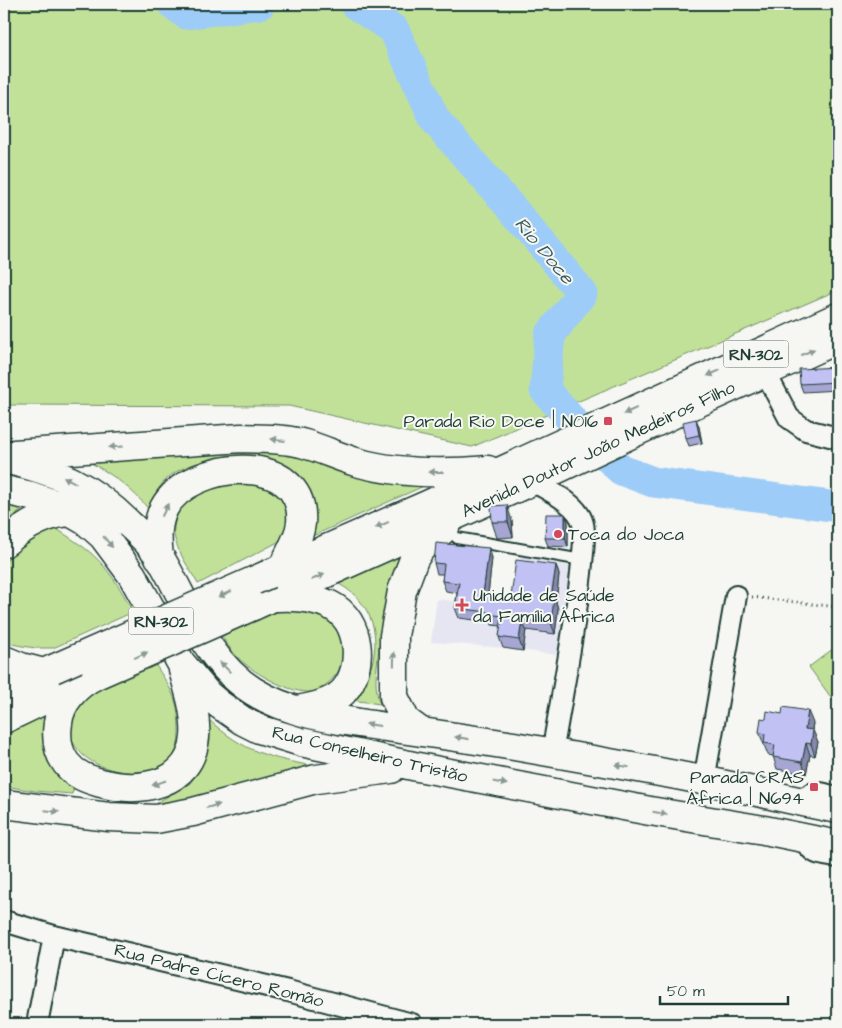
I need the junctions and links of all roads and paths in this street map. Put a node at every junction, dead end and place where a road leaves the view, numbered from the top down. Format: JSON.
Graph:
{"nodes":[{"id":1,"x":838,"y":317,"type":"edge"},
{"id":2,"x":838,"y":339,"type":"edge"},
{"id":3,"x":765,"y":372,"type":"junction"},
{"id":4,"x":674,"y":402,"type":"junction"},
{"id":5,"x":838,"y":438,"type":"edge"},
{"id":6,"x":4,"y":457,"type":"edge"},
{"id":7,"x":536,"y":471,"type":"junction"},
{"id":8,"x":504,"y":481,"type":"junction"},
{"id":9,"x":4,"y":490,"type":"edge"},
{"id":10,"x":71,"y":512,"type":"junction"},
{"id":11,"x":457,"y":538,"type":"dead end"},
{"id":12,"x":4,"y":543,"type":"edge"},
{"id":13,"x":160,"y":557,"type":"junction"},
{"id":14,"x":582,"y":560,"type":"junction"},
{"id":15,"x":269,"y":586,"type":"junction"},
{"id":16,"x":736,"y":596,"type":"joint"},
{"id":17,"x":838,"y":607,"type":"edge"},
{"id":18,"x":4,"y":660,"type":"edge"},
{"id":19,"x":181,"y":664,"type":"junction"},
{"id":20,"x":48,"y":671,"type":"junction"},
{"id":21,"x":94,"y":676,"type":"junction"},
{"id":22,"x":4,"y":692,"type":"edge"},
{"id":23,"x":294,"y":710,"type":"junction"},
{"id":24,"x":4,"y":719,"type":"edge"},
{"id":25,"x":421,"y":732,"type":"junction"},
{"id":26,"x":552,"y":754,"type":"junction"},
{"id":27,"x":418,"y":767,"type":"junction"},
{"id":28,"x":704,"y":781,"type":"junction"},
{"id":29,"x":838,"y":792,"type":"edge"},
{"id":30,"x":794,"y":801,"type":"junction"},
{"id":31,"x":4,"y":804,"type":"edge"},
{"id":32,"x":838,"y":809,"type":"edge"},
{"id":33,"x":797,"y":838,"type":"junction"},
{"id":34,"x":838,"y":845,"type":"edge"},
{"id":35,"x":838,"y":862,"type":"edge"},
{"id":36,"x":4,"y":921,"type":"edge"},
{"id":37,"x":54,"y":936,"type":"junction"},
{"id":38,"x":37,"y":1024,"type":"edge"},
{"id":39,"x":412,"y":1024,"type":"edge"}],
"edges":[{"from":1,"to":4,"type":"main road","name":"Avenida Doutor João Medeiros Filho","number":"RN-302","one_way":true},
{"from":3,"to":2,"type":"main road","name":"Avenida Doutor João Medeiros Filho","number":"RN-302","one_way":true},
{"from":3,"to":4,"type":"main road","name":"Avenida Doutor João Medeiros Filho","number":"RN-302"},
{"from":3,"to":5,"type":"street"},
{"from":4,"to":7,"type":"main road","name":"Avenida Doutor João Medeiros Filho","number":"RN-302"},
{"from":8,"to":6,"type":"main road","one_way":true},
{"from":13,"to":6,"type":"main road","name":"Rua Conselheiro Tristão","one_way":true},
{"from":7,"to":8,"type":"main road","name":"Avenida Doutor João Medeiros Filho","number":"RN-302"},
{"from":7,"to":14,"type":"street"},
{"from":8,"to":15,"type":"main road","name":"Avenida Doutor João Medeiros Filho","number":"RN-302","one_way":true},
{"from":15,"to":8,"type":"main road","name":"Avenida Doutor João Medeiros Filho","number":"RN-302","one_way":true},
{"from":25,"to":8,"type":"main road","one_way":true},
{"from":9,"to":10,"type":"main road","name":"Rua Conselheiro Tristão"},
{"from":10,"to":12,"type":"main road"},
{"from":10,"to":19,"type":"main road","name":"Rua Conselheiro Tristão","one_way":true},
{"from":11,"to":14,"type":"lane"},
{"from":13,"to":15,"type":"main road","one_way":true},
{"from":23,"to":13,"type":"main road","name":"Rua Conselheiro Tristão","one_way":true},
{"from":14,"to":26,"type":"street"},
{"from":15,"to":20,"type":"main road","number":"RN-302","one_way":true,"bridge":true},
{"from":21,"to":15,"type":"main road","number":"RN-302","one_way":true,"bridge":true},
{"from":15,"to":23,"type":"main road"},
{"from":16,"to":17,"type":"path"},
{"from":16,"to":28,"type":"street"},
{"from":18,"to":20,"type":"main road"},
{"from":19,"to":21,"type":"main road","one_way":true},
{"from":19,"to":27,"type":"main road","name":"Rua Conselheiro Tristão"},
{"from":20,"to":22,"type":"main road","number":"RN-302"},
{"from":21,"to":24,"type":"main road","number":"RN-302"},
{"from":25,"to":23,"type":"main road","name":"Rua Conselheiro Tristão","one_way":true},
{"from":26,"to":25,"type":"main road","name":"Rua Conselheiro Tristão","one_way":true},
{"from":28,"to":26,"type":"main road","name":"Rua Conselheiro Tristão","one_way":true},
{"from":31,"to":27,"type":"main road","one_way":true},
{"from":27,"to":33,"type":"main road","name":"Rua Conselheiro Tristão","one_way":true},
{"from":28,"to":30,"type":"main road","name":"Rua Conselheiro Tristão"},
{"from":29,"to":30,"type":"lane"},
{"from":30,"to":32,"type":"main road","name":"Rua Conselheiro Tristão"},
{"from":33,"to":34,"type":"main road","name":"Rua Conselheiro Tristão"},
{"from":33,"to":35,"type":"lane"},
{"from":36,"to":37,"type":"street","name":"Rua Padre Cícero Romão"},
{"from":37,"to":38,"type":"street"},
{"from":37,"to":39,"type":"street","name":"Rua Padre Cícero Romão"}]}
